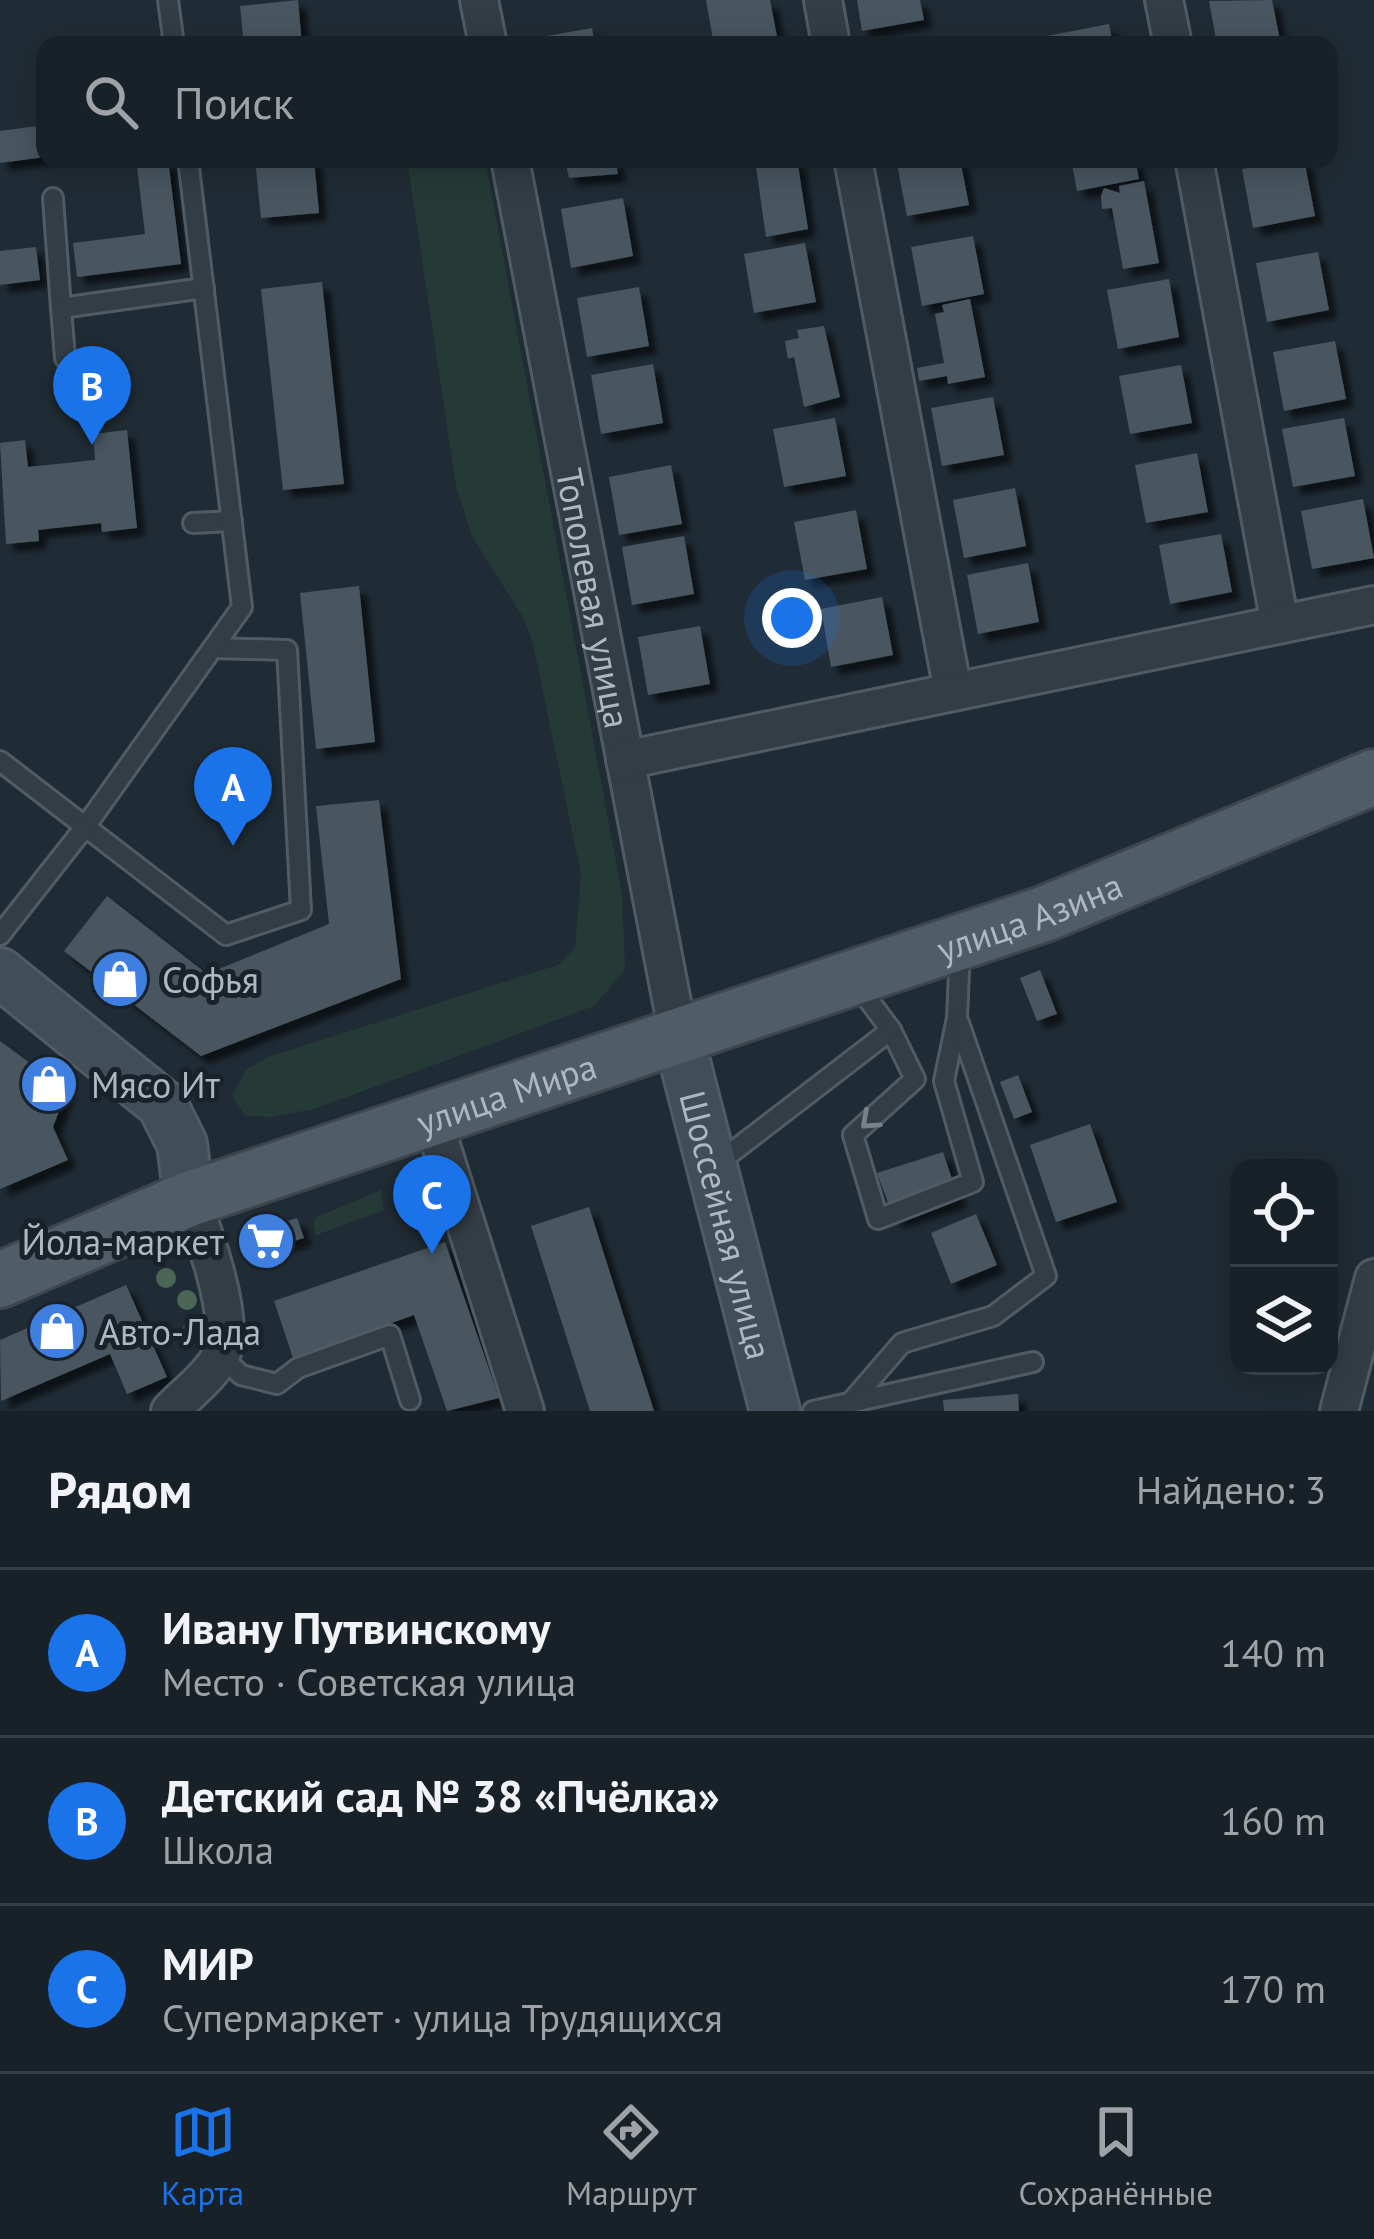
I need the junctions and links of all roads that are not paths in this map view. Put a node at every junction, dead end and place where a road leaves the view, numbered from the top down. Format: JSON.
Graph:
{"nodes":[{"id":1,"x":168,"y":0,"type":"edge"},
{"id":2,"x":479,"y":0,"type":"edge"},
{"id":3,"x":823,"y":0,"type":"edge"},
{"id":4,"x":1164,"y":0,"type":"edge"},
{"id":5,"x":173,"y":36,"type":"edge"},
{"id":6,"x":486,"y":36,"type":"edge"},
{"id":7,"x":829,"y":36,"type":"edge"},
{"id":8,"x":1171,"y":36,"type":"edge"},
{"id":9,"x":189,"y":168,"type":"edge"},
{"id":10,"x":512,"y":168,"type":"edge"},
{"id":11,"x":855,"y":168,"type":"edge"},
{"id":12,"x":1196,"y":168,"type":"edge"},
{"id":13,"x":52,"y":198,"type":"dead end"},
{"id":14,"x":203,"y":288,"type":"junction"},
{"id":15,"x":61,"y":308,"type":"junction"},
{"id":16,"x":64,"y":358,"type":"dead end"},
{"id":17,"x":232,"y":521,"type":"junction"},
{"id":18,"x":193,"y":523,"type":"dead end"},
{"id":19,"x":1374,"y":604,"type":"edge"},
{"id":20,"x":1280,"y":624,"type":"junction"},
{"id":21,"x":213,"y":648,"type":"junction"},
{"id":22,"x":953,"y":692,"type":"junction"},
{"id":23,"x":625,"y":760,"type":"junction"},
{"id":24,"x":0,"y":761,"type":"edge"},
{"id":25,"x":1374,"y":777,"type":"edge"},
{"id":26,"x":86,"y":827,"type":"junction"},
{"id":27,"x":0,"y":935,"type":"edge"},
{"id":28,"x":960,"y":944,"type":"junction"},
{"id":29,"x":0,"y":973,"type":"edge"},
{"id":30,"x":854,"y":981,"type":"junction"},
{"id":31,"x":957,"y":1018,"type":"junction"},
{"id":32,"x":891,"y":1030,"type":"junction"},
{"id":33,"x":679,"y":1039,"type":"junction"},
{"id":34,"x":434,"y":1120,"type":"junction"},
{"id":35,"x":710,"y":1168,"type":"junction"},
{"id":36,"x":189,"y":1199,"type":"junction"},
{"id":37,"x":1374,"y":1278,"type":"edge"},
{"id":38,"x":0,"y":1280,"type":"edge"},
{"id":39,"x":221,"y":1356,"type":"junction"},
{"id":40,"x":1033,"y":1361,"type":"dead end"},
{"id":41,"x":410,"y":1400,"type":"dead end"},
{"id":42,"x":901,"y":1401,"type":"edge"},
{"id":43,"x":851,"y":1402,"type":"junction"},
{"id":44,"x":170,"y":1411,"type":"edge"},
{"id":45,"x":525,"y":1411,"type":"edge"},
{"id":46,"x":775,"y":1411,"type":"edge"},
{"id":47,"x":813,"y":1411,"type":"edge"},
{"id":48,"x":1339,"y":1411,"type":"edge"}],
"edges":[{"from":1,"to":5,"type":"lane"},
{"from":2,"to":6,"type":"street"},
{"from":3,"to":7,"type":"street"},
{"from":4,"to":8,"type":"street"},
{"from":9,"to":14,"type":"lane"},
{"from":10,"to":23,"type":"street","name":"Тополевая улица"},
{"from":11,"to":22,"type":"street"},
{"from":12,"to":20,"type":"street"},
{"from":13,"to":15,"type":"lane"},
{"from":14,"to":15,"type":"lane"},
{"from":14,"to":17,"type":"lane"},
{"from":15,"to":16,"type":"lane"},
{"from":17,"to":18,"type":"lane"},
{"from":17,"to":21,"type":"lane"},
{"from":19,"to":20,"type":"street"},
{"from":20,"to":22,"type":"street"},
{"from":21,"to":26,"type":"lane"},
{"from":21,"to":26,"type":"lane"},
{"from":22,"to":23,"type":"street"},
{"from":23,"to":33,"type":"street","name":"Тополевая улица"},
{"from":24,"to":26,"type":"lane"},
{"from":25,"to":28,"type":"main road","name":"улица Азина"},
{"from":26,"to":27,"type":"lane"},
{"from":28,"to":30,"type":"main road","name":"улица Азина"},
{"from":28,"to":31,"type":"lane"},
{"from":29,"to":36,"type":"street"},
{"from":30,"to":32,"type":"lane"},
{"from":30,"to":33,"type":"main road","name":"улица Азина"},
{"from":32,"to":31,"type":"lane","one_way":true},
{"from":31,"to":43,"type":"lane"},
{"from":32,"to":35,"type":"lane"},
{"from":33,"to":34,"type":"main road","name":"улица Мира"},
{"from":33,"to":35,"type":"street","name":"Шоссейная улица"},
{"from":34,"to":36,"type":"main road","name":"улица Мира"},
{"from":34,"to":45,"type":"street"},
{"from":35,"to":46,"type":"street","name":"Шоссейная улица"},
{"from":36,"to":38,"type":"main road","name":"улица Мира"},
{"from":36,"to":39,"type":"street"},
{"from":37,"to":48,"type":"street"},
{"from":39,"to":41,"type":"lane"},
{"from":39,"to":44,"type":"street"},
{"from":40,"to":42,"type":"lane"},
{"from":42,"to":43,"type":"lane"},
{"from":43,"to":47,"type":"lane"}]}
